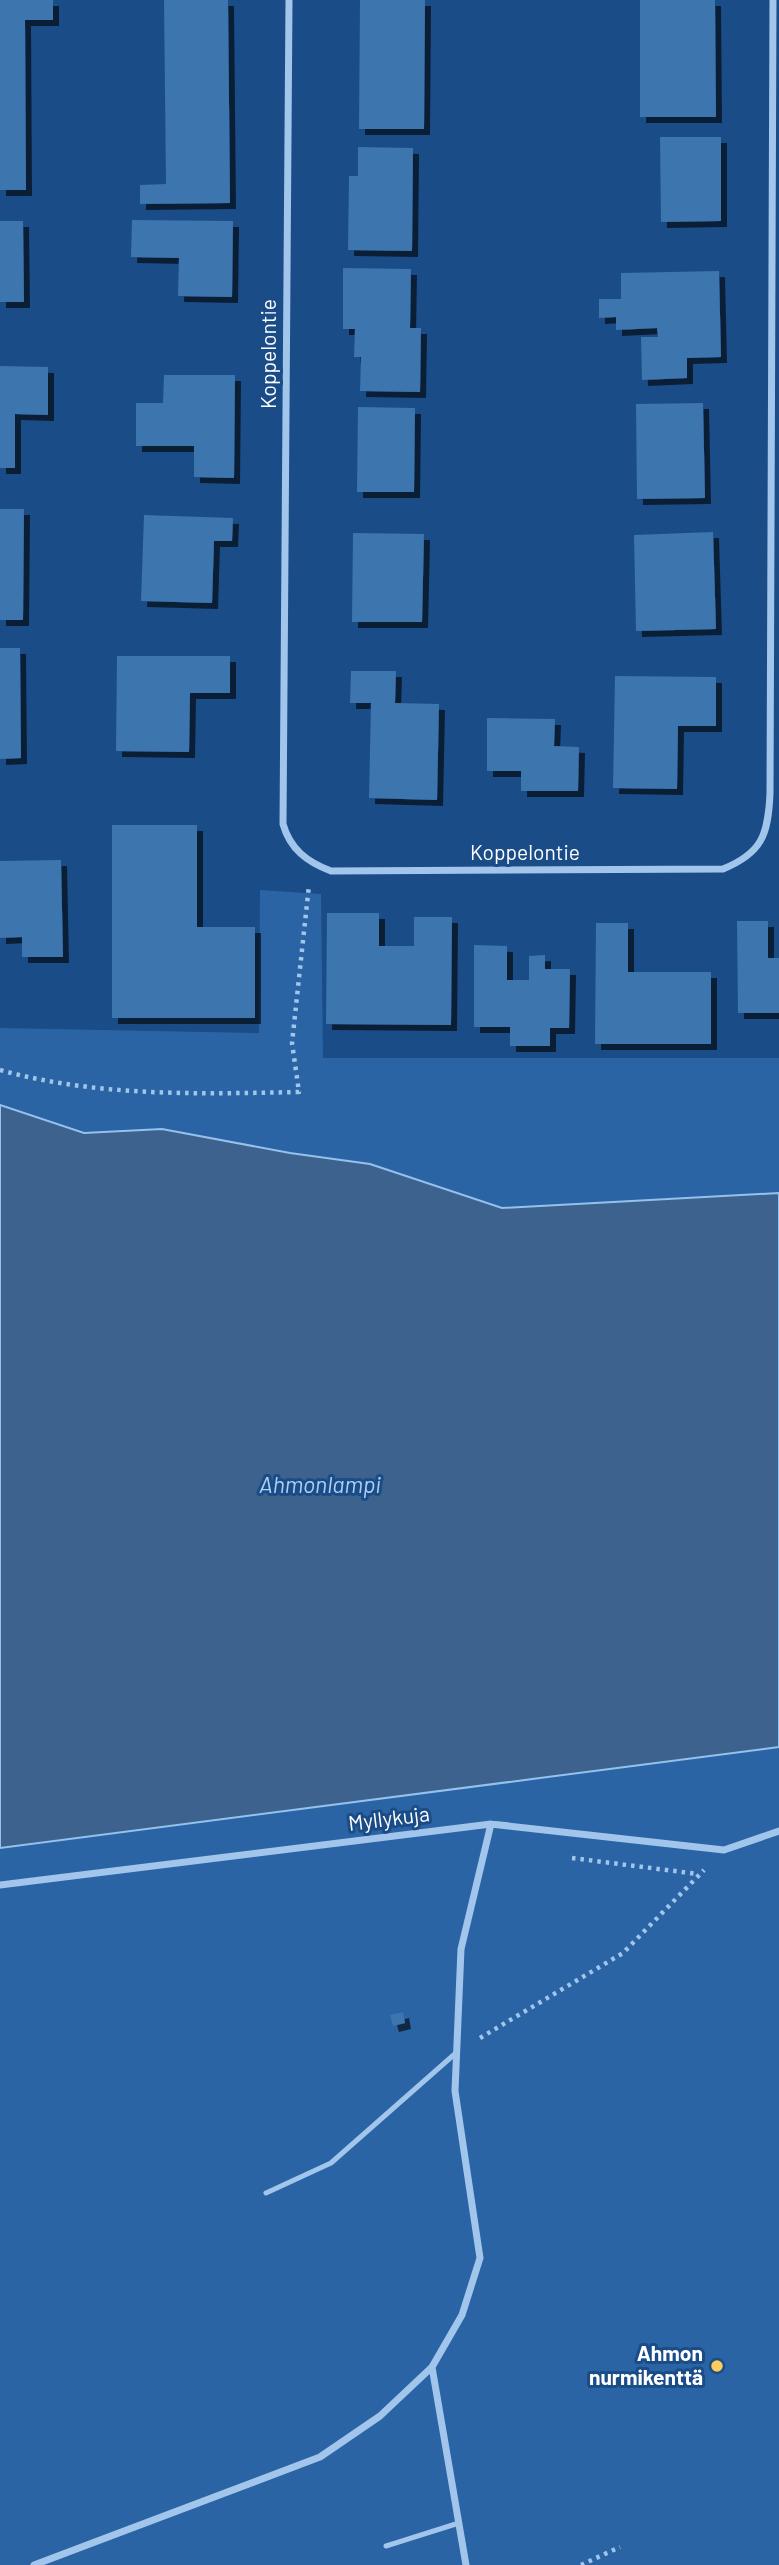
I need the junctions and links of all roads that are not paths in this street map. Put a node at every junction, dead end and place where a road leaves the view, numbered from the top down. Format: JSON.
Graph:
{"nodes":[{"id":1,"x":289,"y":0,"type":"edge"},
{"id":2,"x":775,"y":6,"type":"edge"},
{"id":3,"x":491,"y":1824,"type":"junction"},
{"id":4,"x":779,"y":1830,"type":"edge"},
{"id":5,"x":0,"y":1885,"type":"edge"},
{"id":6,"x":457,"y":2052,"type":"junction"},
{"id":7,"x":266,"y":2193,"type":"dead end"},
{"id":8,"x":432,"y":2367,"type":"junction"},
{"id":9,"x":459,"y":2523,"type":"junction"},
{"id":10,"x":386,"y":2546,"type":"dead end"},
{"id":11,"x":34,"y":2565,"type":"edge"},
{"id":12,"x":466,"y":2565,"type":"edge"}],
"edges":[{"from":1,"to":2,"type":"street","name":"Koppelontie"},
{"from":3,"to":4,"type":"street","name":"Myllykuja"},
{"from":3,"to":5,"type":"street","name":"Myllykuja"},
{"from":3,"to":6,"type":"street"},
{"from":6,"to":7,"type":"lane"},
{"from":6,"to":8,"type":"street"},
{"from":8,"to":9,"type":"street"},
{"from":8,"to":11,"type":"street"},
{"from":9,"to":10,"type":"lane"},
{"from":9,"to":12,"type":"street"}]}
